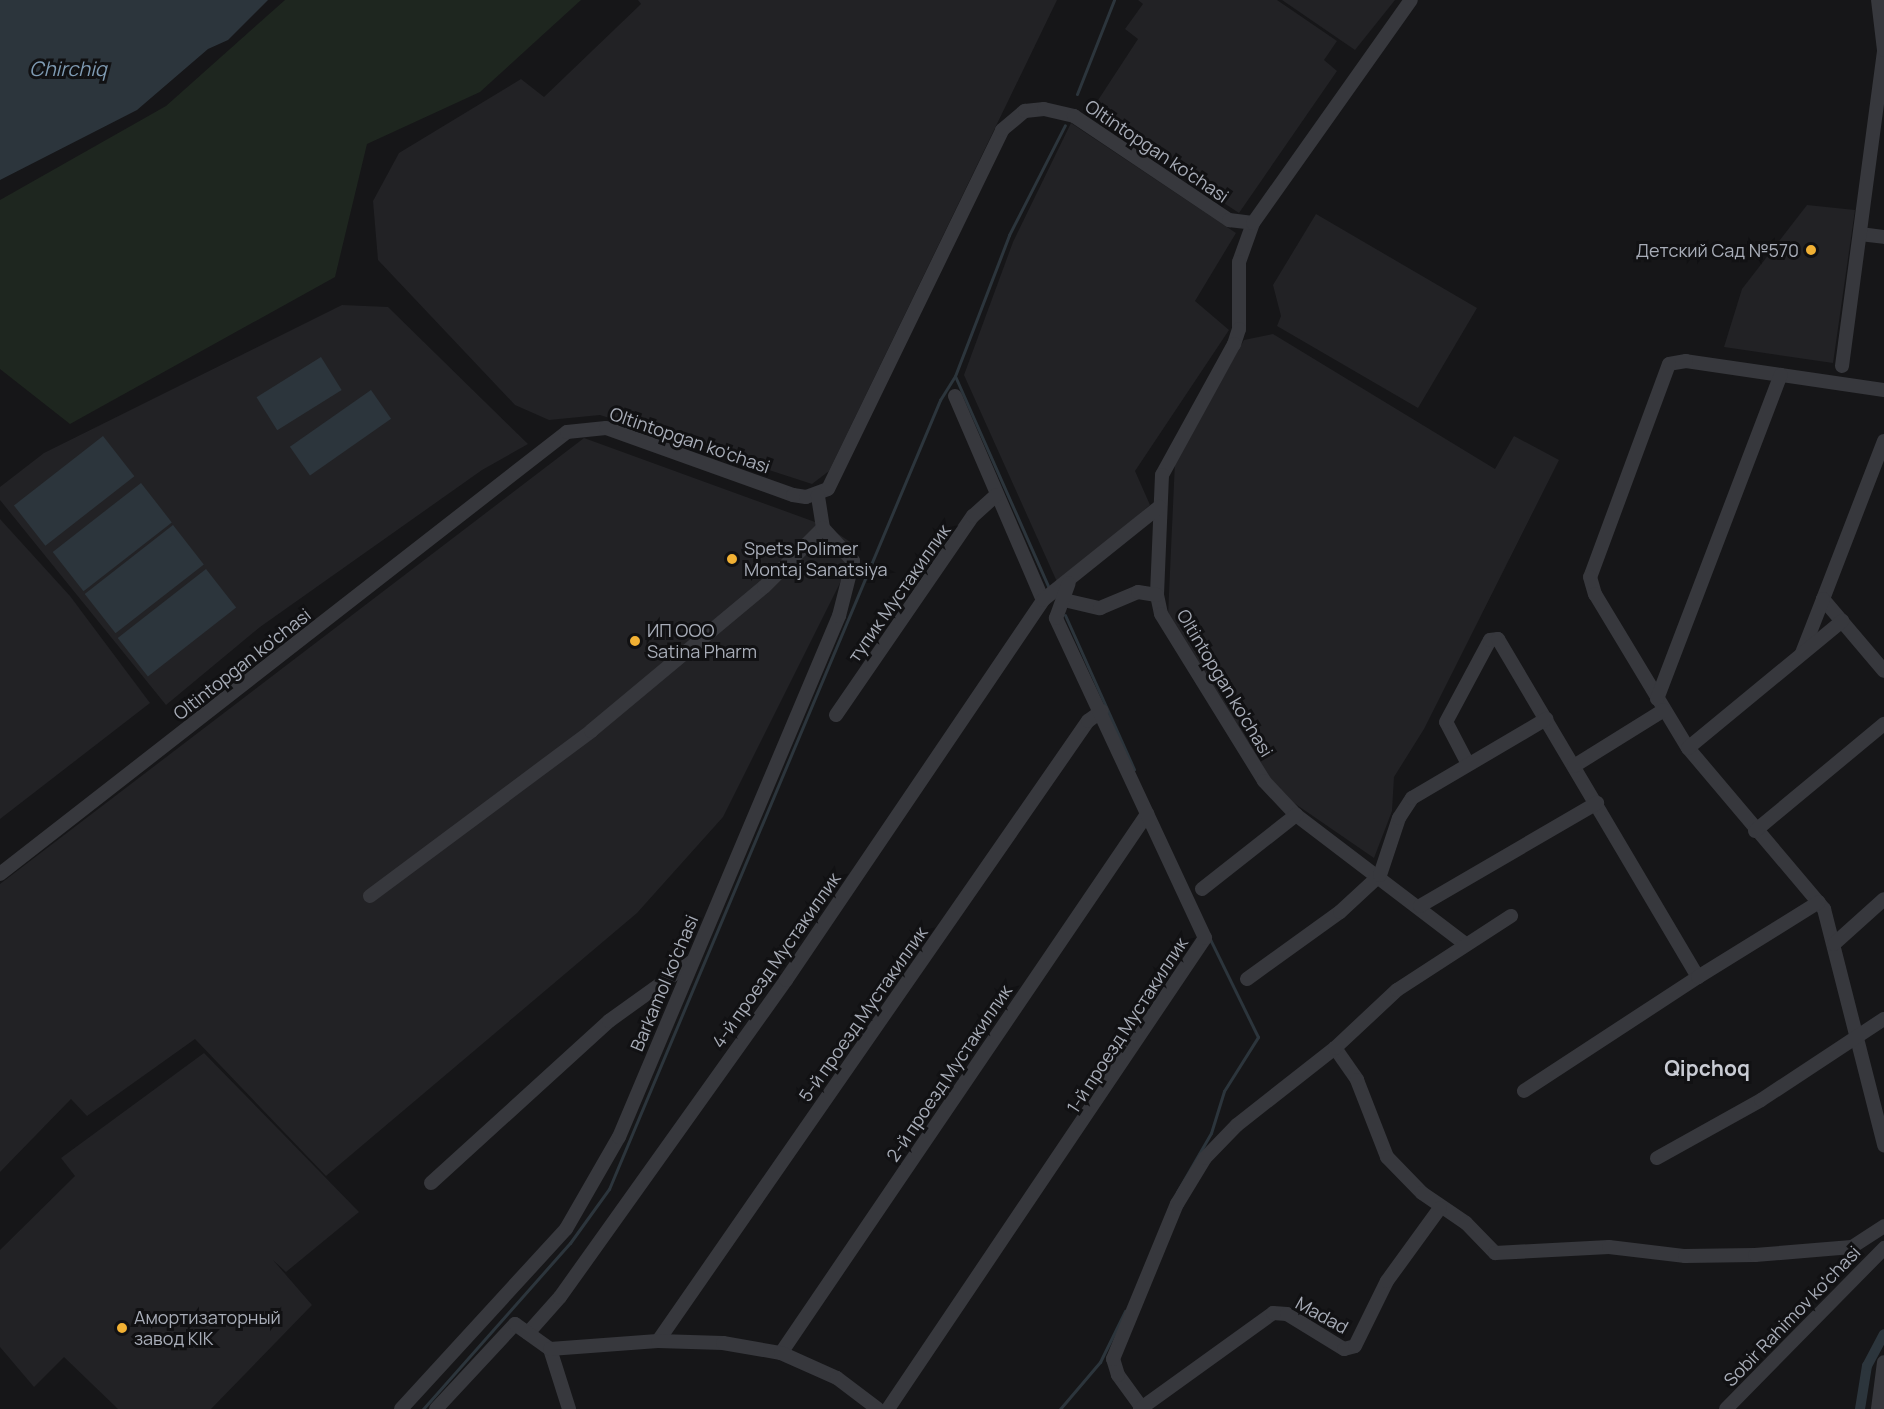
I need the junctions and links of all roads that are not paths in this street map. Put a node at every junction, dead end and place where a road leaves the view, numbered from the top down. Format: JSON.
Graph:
{"nodes":[{"id":1,"x":1411,"y":0,"type":"edge"},
{"id":2,"x":1878,"y":0,"type":"edge"},
{"id":3,"x":1252,"y":223,"type":"junction"},
{"id":4,"x":1860,"y":234,"type":"junction"},
{"id":5,"x":1884,"y":237,"type":"edge"},
{"id":6,"x":1842,"y":366,"type":"dead end"},
{"id":7,"x":1781,"y":375,"type":"junction"},
{"id":8,"x":1884,"y":390,"type":"edge"},
{"id":9,"x":955,"y":396,"type":"dead end"},
{"id":10,"x":1884,"y":441,"type":"edge"},
{"id":11,"x":819,"y":495,"type":"junction"},
{"id":12,"x":996,"y":495,"type":"junction"},
{"id":13,"x":1159,"y":507,"type":"junction"},
{"id":14,"x":823,"y":528,"type":"junction"},
{"id":15,"x":1069,"y":583,"type":"junction"},
{"id":16,"x":1157,"y":595,"type":"junction"},
{"id":17,"x":1823,"y":599,"type":"junction"},
{"id":18,"x":1064,"y":600,"type":"junction"},
{"id":19,"x":1040,"y":604,"type":"junction"},
{"id":20,"x":1056,"y":618,"type":"junction"},
{"id":21,"x":1842,"y":621,"type":"junction"},
{"id":22,"x":1802,"y":655,"type":"junction"},
{"id":23,"x":1884,"y":671,"type":"edge"},
{"id":24,"x":1661,"y":704,"type":"junction"},
{"id":25,"x":1102,"y":711,"type":"junction"},
{"id":26,"x":836,"y":715,"type":"dead end"},
{"id":27,"x":1546,"y":719,"type":"junction"},
{"id":28,"x":1884,"y":724,"type":"edge"},
{"id":29,"x":1688,"y":748,"type":"junction"},
{"id":30,"x":1468,"y":764,"type":"junction"},
{"id":31,"x":1574,"y":766,"type":"junction"},
{"id":32,"x":1597,"y":802,"type":"junction"},
{"id":33,"x":1147,"y":814,"type":"junction"},
{"id":34,"x":1296,"y":815,"type":"junction"},
{"id":35,"x":1755,"y":831,"type":"junction"},
{"id":36,"x":0,"y":874,"type":"edge"},
{"id":37,"x":1380,"y":875,"type":"junction"},
{"id":38,"x":1202,"y":889,"type":"dead end"},
{"id":39,"x":370,"y":896,"type":"dead end"},
{"id":40,"x":1884,"y":899,"type":"edge"},
{"id":41,"x":1819,"y":902,"type":"junction"},
{"id":42,"x":1420,"y":906,"type":"junction"},
{"id":43,"x":1511,"y":916,"type":"dead end"},
{"id":44,"x":1464,"y":943,"type":"junction"},
{"id":45,"x":1834,"y":944,"type":"junction"},
{"id":46,"x":691,"y":962,"type":"junction"},
{"id":47,"x":1698,"y":977,"type":"junction"},
{"id":48,"x":1247,"y":979,"type":"dead end"},
{"id":49,"x":1884,"y":1019,"type":"edge"},
{"id":50,"x":1856,"y":1040,"type":"junction"},
{"id":51,"x":1335,"y":1048,"type":"junction"},
{"id":52,"x":1524,"y":1091,"type":"dead end"},
{"id":53,"x":1881,"y":1113,"type":"edge"},
{"id":54,"x":1884,"y":1145,"type":"edge"},
{"id":55,"x":1657,"y":1158,"type":"dead end"},
{"id":56,"x":431,"y":1183,"type":"dead end"},
{"id":57,"x":1440,"y":1208,"type":"junction"},
{"id":58,"x":1884,"y":1226,"type":"edge"},
{"id":59,"x":1884,"y":1248,"type":"edge"},
{"id":60,"x":528,"y":1333,"type":"junction"},
{"id":61,"x":658,"y":1341,"type":"junction"},
{"id":62,"x":550,"y":1349,"type":"junction"},
{"id":63,"x":781,"y":1353,"type":"junction"},
{"id":64,"x":1884,"y":1362,"type":"edge"},
{"id":65,"x":1141,"y":1408,"type":"edge"},
{"id":66,"x":401,"y":1409,"type":"edge"},
{"id":67,"x":436,"y":1409,"type":"edge"},
{"id":68,"x":569,"y":1409,"type":"edge"},
{"id":69,"x":878,"y":1409,"type":"edge"},
{"id":70,"x":888,"y":1409,"type":"edge"},
{"id":71,"x":1726,"y":1409,"type":"edge"},
{"id":72,"x":1878,"y":1409,"type":"edge"}],
"edges":[{"from":1,"to":3,"type":"street","name":"Oltintopgan ko'chasi"},
{"from":2,"to":4,"type":"street"},
{"from":3,"to":11,"type":"street","name":"Oltintopgan ko'chasi"},
{"from":3,"to":13,"type":"street","name":"Oltintopgan ko'chasi"},
{"from":4,"to":5,"type":"street"},
{"from":4,"to":6,"type":"street"},
{"from":7,"to":8,"type":"street"},
{"from":7,"to":24,"type":"street"},
{"from":7,"to":24,"type":"street"},
{"from":9,"to":12,"type":"street"},
{"from":10,"to":17,"type":"street"},
{"from":11,"to":14,"type":"street"},
{"from":11,"to":36,"type":"street","name":"Oltintopgan ko'chasi"},
{"from":12,"to":19,"type":"street"},
{"from":12,"to":26,"type":"street","name":"тупик Мустакиллик"},
{"from":13,"to":15,"type":"street"},
{"from":13,"to":16,"type":"street","name":"Oltintopgan ko'chasi"},
{"from":14,"to":39,"type":"street"},
{"from":14,"to":46,"type":"street","name":"Barkamol ko'chasi"},
{"from":15,"to":18,"type":"street"},
{"from":15,"to":19,"type":"street"},
{"from":16,"to":18,"type":"street"},
{"from":16,"to":34,"type":"street","name":"Oltintopgan ko'chasi"},
{"from":17,"to":21,"type":"street"},
{"from":17,"to":22,"type":"street"},
{"from":18,"to":20,"type":"street"},
{"from":19,"to":20,"type":"street"},
{"from":19,"to":60,"type":"street","name":"4-й проезд Мустакиллик"},
{"from":20,"to":25,"type":"street","name":"1-й проезд Мустакиллик"},
{"from":21,"to":22,"type":"street"},
{"from":21,"to":23,"type":"street"},
{"from":22,"to":29,"type":"street"},
{"from":24,"to":29,"type":"street"},
{"from":24,"to":31,"type":"street"},
{"from":25,"to":33,"type":"street","name":"1-й проезд Мустакиллик"},
{"from":25,"to":61,"type":"street","name":"5-й проезд Мустакиллик"},
{"from":27,"to":30,"type":"street"},
{"from":27,"to":30,"type":"street"},
{"from":27,"to":31,"type":"street"},
{"from":28,"to":35,"type":"street"},
{"from":29,"to":35,"type":"street"},
{"from":30,"to":37,"type":"street"},
{"from":31,"to":32,"type":"street"},
{"from":32,"to":42,"type":"street"},
{"from":32,"to":47,"type":"street"},
{"from":33,"to":63,"type":"street","name":"2-й проезд Мустакиллик"},
{"from":33,"to":70,"type":"street","name":"1-й проезд Мустакиллик"},
{"from":34,"to":37,"type":"street","name":"Oltintopgan ko'chasi"},
{"from":34,"to":38,"type":"street"},
{"from":35,"to":41,"type":"street"},
{"from":37,"to":42,"type":"street","name":"Oltintopgan ko'chasi"},
{"from":37,"to":48,"type":"street"},
{"from":40,"to":45,"type":"street"},
{"from":41,"to":45,"type":"street"},
{"from":41,"to":47,"type":"street"},
{"from":42,"to":44,"type":"street","name":"Oltintopgan ko'chasi"},
{"from":43,"to":44,"type":"street"},
{"from":44,"to":51,"type":"street"},
{"from":45,"to":50,"type":"street"},
{"from":46,"to":56,"type":"street"},
{"from":46,"to":66,"type":"street","name":"Barkamol ko'chasi"},
{"from":47,"to":52,"type":"street"},
{"from":49,"to":50,"type":"street"},
{"from":50,"to":53,"type":"street"},
{"from":50,"to":55,"type":"street"},
{"from":51,"to":57,"type":"street"},
{"from":51,"to":65,"type":"street"},
{"from":53,"to":54,"type":"street"},
{"from":57,"to":58,"type":"street"},
{"from":57,"to":65,"type":"street","name":"Madad"},
{"from":59,"to":71,"type":"street","name":"Sobir Rahimov ko'chasi"},
{"from":60,"to":62,"type":"street"},
{"from":60,"to":67,"type":"street"},
{"from":61,"to":62,"type":"street"},
{"from":61,"to":63,"type":"street"},
{"from":62,"to":68,"type":"street"},
{"from":63,"to":69,"type":"street"},
{"from":64,"to":72,"type":"street"}]}
